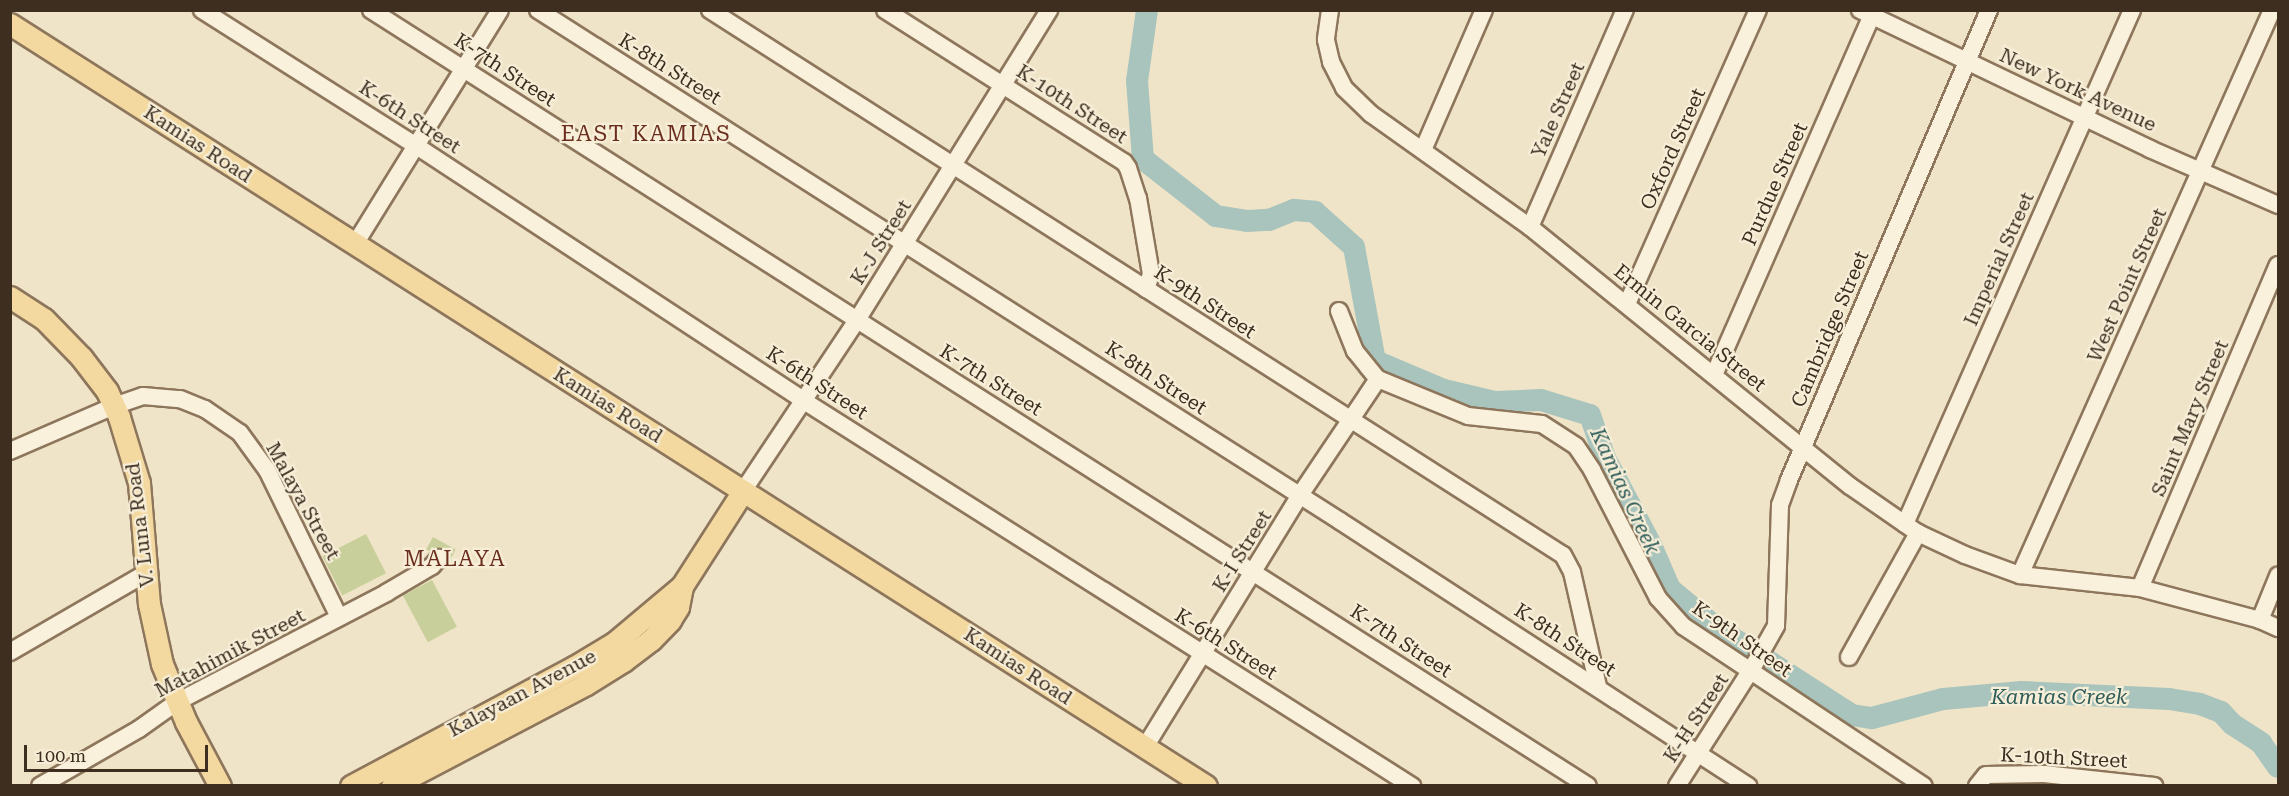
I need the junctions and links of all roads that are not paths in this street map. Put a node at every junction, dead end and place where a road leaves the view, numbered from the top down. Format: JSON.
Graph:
{"nodes":[{"id":1,"x":202,"y":10,"type":"edge"},
{"id":2,"x":371,"y":10,"type":"edge"},
{"id":3,"x":500,"y":10,"type":"edge"},
{"id":4,"x":538,"y":10,"type":"edge"},
{"id":5,"x":710,"y":10,"type":"edge"},
{"id":6,"x":885,"y":10,"type":"edge"},
{"id":7,"x":1049,"y":10,"type":"edge"},
{"id":8,"x":1330,"y":10,"type":"edge"},
{"id":9,"x":1484,"y":10,"type":"edge"},
{"id":10,"x":1624,"y":10,"type":"edge"},
{"id":11,"x":1758,"y":10,"type":"edge"},
{"id":12,"x":1989,"y":10,"type":"edge"},
{"id":13,"x":2132,"y":10,"type":"edge"},
{"id":14,"x":2272,"y":10,"type":"edge"},
{"id":15,"x":1869,"y":12,"type":"edge"},
{"id":16,"x":10,"y":24,"type":"edge"},
{"id":17,"x":1966,"y":61,"type":"junction"},
{"id":18,"x":465,"y":69,"type":"junction"},
{"id":19,"x":1004,"y":85,"type":"junction"},
{"id":20,"x":2085,"y":116,"type":"junction"},
{"id":21,"x":415,"y":145,"type":"junction"},
{"id":22,"x":1423,"y":150,"type":"junction"},
{"id":23,"x":952,"y":166,"type":"junction"},
{"id":24,"x":2201,"y":171,"type":"junction"},
{"id":25,"x":2278,"y":205,"type":"edge"},
{"id":26,"x":1530,"y":227,"type":"junction"},
{"id":27,"x":906,"y":243,"type":"junction"},
{"id":28,"x":355,"y":244,"type":"junction"},
{"id":29,"x":2278,"y":265,"type":"edge"},
{"id":30,"x":1146,"y":289,"type":"junction"},
{"id":31,"x":10,"y":297,"type":"edge"},
{"id":32,"x":1628,"y":304,"type":"junction"},
{"id":33,"x":1339,"y":311,"type":"dead end"},
{"id":34,"x":856,"y":320,"type":"junction"},
{"id":35,"x":1714,"y":375,"type":"junction"},
{"id":36,"x":1378,"y":379,"type":"junction"},
{"id":37,"x":804,"y":401,"type":"junction"},
{"id":38,"x":114,"y":406,"type":"junction"},
{"id":39,"x":1350,"y":420,"type":"junction"},
{"id":40,"x":1802,"y":447,"type":"junction"},
{"id":41,"x":10,"y":451,"type":"edge"},
{"id":42,"x":743,"y":491,"type":"junction"},
{"id":43,"x":1300,"y":495,"type":"junction"},
{"id":44,"x":1911,"y":529,"type":"junction"},
{"id":45,"x":439,"y":558,"type":"dead end"},
{"id":46,"x":148,"y":572,"type":"junction"},
{"id":47,"x":1255,"y":573,"type":"junction"},
{"id":48,"x":2020,"y":575,"type":"junction"},
{"id":49,"x":2278,"y":576,"type":"edge"},
{"id":50,"x":682,"y":586,"type":"junction"},
{"id":51,"x":2140,"y":588,"type":"junction"},
{"id":52,"x":339,"y":617,"type":"junction"},
{"id":53,"x":2260,"y":620,"type":"junction"},
{"id":54,"x":2278,"y":628,"type":"edge"},
{"id":55,"x":10,"y":652,"type":"edge"},
{"id":56,"x":1202,"y":654,"type":"junction"},
{"id":57,"x":1849,"y":657,"type":"dead end"},
{"id":58,"x":1752,"y":669,"type":"junction"},
{"id":59,"x":1598,"y":686,"type":"junction"},
{"id":60,"x":177,"y":702,"type":"junction"},
{"id":61,"x":1145,"y":747,"type":"junction"},
{"id":62,"x":1698,"y":754,"type":"junction"},
{"id":63,"x":40,"y":786,"type":"edge"},
{"id":64,"x":220,"y":786,"type":"edge"},
{"id":65,"x":351,"y":786,"type":"edge"},
{"id":66,"x":392,"y":786,"type":"edge"},
{"id":67,"x":1206,"y":786,"type":"edge"},
{"id":68,"x":1412,"y":786,"type":"edge"},
{"id":69,"x":1588,"y":786,"type":"edge"},
{"id":70,"x":1677,"y":786,"type":"edge"},
{"id":71,"x":1748,"y":786,"type":"edge"},
{"id":72,"x":1924,"y":786,"type":"edge"},
{"id":73,"x":1977,"y":786,"type":"edge"},
{"id":74,"x":2154,"y":786,"type":"edge"}],
"edges":[{"from":1,"to":21,"type":"street","name":"K-6th Street"},
{"from":2,"to":18,"type":"street","name":"K-7th Street"},
{"from":3,"to":18,"type":"street"},
{"from":4,"to":27,"type":"street","name":"K-8th Street"},
{"from":5,"to":23,"type":"street","name":"K-9th Street"},
{"from":6,"to":19,"type":"street","name":"K-10th Street"},
{"from":7,"to":19,"type":"street","name":"K-J Street"},
{"from":8,"to":22,"type":"street","name":"Ermin Garcia Street"},
{"from":9,"to":22,"type":"street"},
{"from":10,"to":26,"type":"street","name":"Yale Street"},
{"from":11,"to":32,"type":"street","name":"Oxford Street"},
{"from":12,"to":17,"type":"street","name":"Cambridge Street"},
{"from":13,"to":20,"type":"street","name":"Imperial Street"},
{"from":14,"to":24,"type":"street","name":"West Point Street"},
{"from":15,"to":17,"type":"street","name":"New York Avenue"},
{"from":15,"to":35,"type":"street","name":"Purdue Street"},
{"from":16,"to":28,"type":"main road","name":"Kamias Road"},
{"from":17,"to":20,"type":"street","name":"New York Avenue"},
{"from":17,"to":40,"type":"street","name":"Cambridge Street"},
{"from":18,"to":21,"type":"street"},
{"from":18,"to":34,"type":"street","name":"K-7th Street"},
{"from":19,"to":23,"type":"street","name":"K-J Street"},
{"from":19,"to":30,"type":"street","name":"K-10th Street"},
{"from":20,"to":24,"type":"street","name":"New York Avenue"},
{"from":20,"to":44,"type":"street","name":"Imperial Street"},
{"from":21,"to":28,"type":"street"},
{"from":21,"to":37,"type":"street","name":"K-6th Street"},
{"from":22,"to":26,"type":"street","name":"Ermin Garcia Street"},
{"from":23,"to":27,"type":"street","name":"K-J Street"},
{"from":23,"to":30,"type":"street","name":"K-9th Street"},
{"from":24,"to":25,"type":"street","name":"New York Avenue"},
{"from":24,"to":48,"type":"street","name":"West Point Street"},
{"from":26,"to":32,"type":"street","name":"Ermin Garcia Street"},
{"from":27,"to":34,"type":"street","name":"K-J Street"},
{"from":27,"to":43,"type":"street","name":"K-8th Street"},
{"from":28,"to":42,"type":"main road","name":"Kamias Road"},
{"from":29,"to":51,"type":"street","name":"Saint Mary Street"},
{"from":30,"to":39,"type":"street","name":"K-9th Street"},
{"from":31,"to":38,"type":"main road","name":"V. Luna Road"},
{"from":32,"to":35,"type":"street","name":"Ermin Garcia Street"},
{"from":33,"to":36,"type":"street","name":"K-9th Street"},
{"from":34,"to":37,"type":"street","name":"K-J Street"},
{"from":34,"to":47,"type":"street","name":"K-7th Street"},
{"from":35,"to":40,"type":"street","name":"Ermin Garcia Street"},
{"from":36,"to":39,"type":"street","name":"K-I Street"},
{"from":36,"to":58,"type":"street","name":"K-9th Street"},
{"from":37,"to":42,"type":"street","name":"K-J Street"},
{"from":37,"to":56,"type":"street","name":"K-6th Street"},
{"from":38,"to":41,"type":"street","name":"Malaya Street"},
{"from":38,"to":46,"type":"main road","name":"V. Luna Road"},
{"from":38,"to":52,"type":"street","name":"Malaya Street"},
{"from":39,"to":43,"type":"street","name":"K-I Street"},
{"from":39,"to":59,"type":"street","name":"K-9th Street"},
{"from":40,"to":44,"type":"street","name":"Ermin Garcia Street"},
{"from":40,"to":58,"type":"street","name":"Cambridge Street"},
{"from":42,"to":50,"type":"main road","name":"Kalayaan Avenue"},
{"from":42,"to":61,"type":"main road","name":"Kamias Road"},
{"from":43,"to":47,"type":"street","name":"K-I Street"},
{"from":43,"to":59,"type":"street","name":"K-8th Street"},
{"from":44,"to":48,"type":"street","name":"Ermin Garcia Street"},
{"from":44,"to":57,"type":"street","name":"Imperial Street"},
{"from":45,"to":52,"type":"street","name":"Matahimik Street"},
{"from":46,"to":55,"type":"street"},
{"from":46,"to":60,"type":"main road","name":"V. Luna Road"},
{"from":47,"to":56,"type":"street","name":"K-I Street"},
{"from":47,"to":69,"type":"street","name":"K-7th Street"},
{"from":48,"to":51,"type":"street","name":"Ermin Garcia Street"},
{"from":49,"to":53,"type":"street"},
{"from":50,"to":65,"type":"main road","name":"Kalayaan Avenue"},
{"from":50,"to":66,"type":"main road","name":"Kalayaan Avenue"},
{"from":51,"to":53,"type":"street","name":"Ermin Garcia Street"},
{"from":52,"to":60,"type":"street","name":"Matahimik Street"},
{"from":53,"to":54,"type":"street","name":"Ermin Garcia Street"},
{"from":56,"to":61,"type":"street","name":"K-I Street"},
{"from":56,"to":68,"type":"street","name":"K-6th Street"},
{"from":58,"to":62,"type":"street","name":"K-H Street"},
{"from":58,"to":72,"type":"street","name":"K-9th Street"},
{"from":59,"to":62,"type":"street","name":"K-8th Street"},
{"from":60,"to":63,"type":"street","name":"Matahimik Street"},
{"from":60,"to":64,"type":"main road","name":"V. Luna Road"},
{"from":61,"to":67,"type":"main road","name":"Kamias Road"},
{"from":62,"to":70,"type":"street","name":"K-H Street"},
{"from":62,"to":71,"type":"street","name":"K-8th Street"},
{"from":73,"to":74,"type":"street","name":"K-10th Street"}]}
